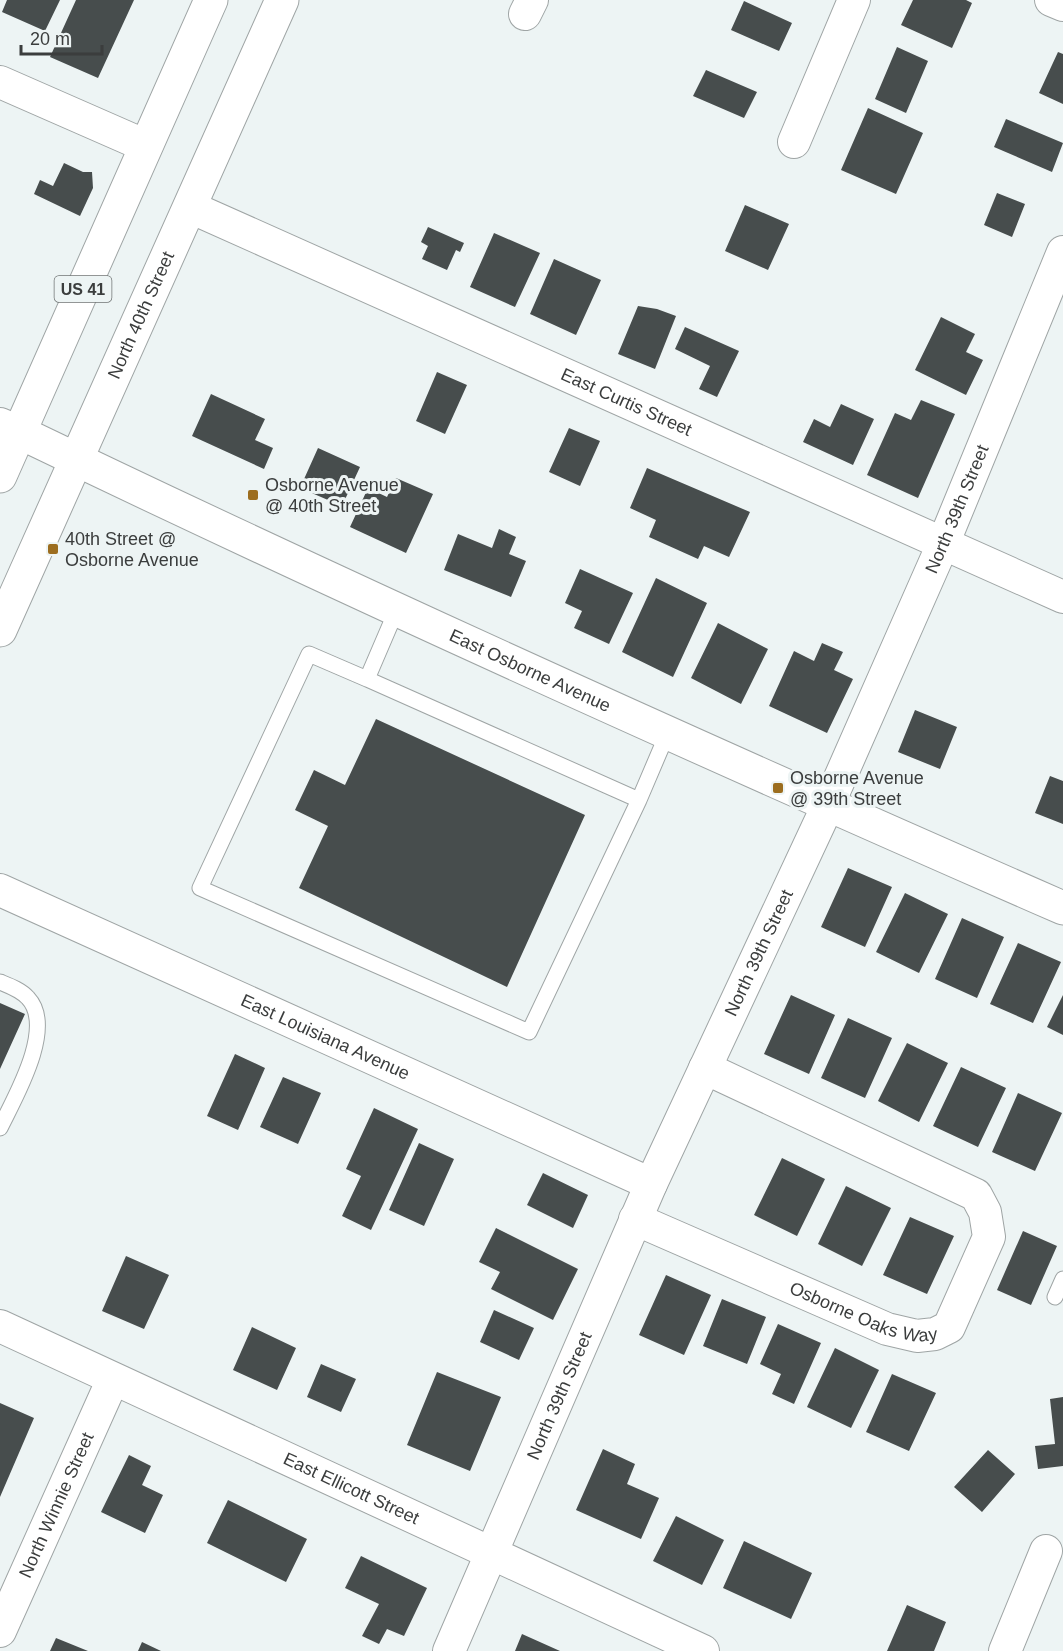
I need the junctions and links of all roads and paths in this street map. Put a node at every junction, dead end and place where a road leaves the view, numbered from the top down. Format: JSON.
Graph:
{"nodes":[{"id":1,"x":211,"y":0,"type":"edge"},
{"id":2,"x":282,"y":0,"type":"edge"},
{"id":3,"x":854,"y":0,"type":"edge"},
{"id":4,"x":1051,"y":0,"type":"edge"},
{"id":5,"x":1063,"y":5,"type":"edge"},
{"id":6,"x":0,"y":82,"type":"edge"},
{"id":7,"x":794,"y":142,"type":"dead end"},
{"id":8,"x":146,"y":146,"type":"junction"},
{"id":9,"x":190,"y":207,"type":"junction"},
{"id":10,"x":1063,"y":252,"type":"edge"},
{"id":11,"x":10,"y":428,"type":"edge"},
{"id":12,"x":76,"y":460,"type":"junction"},
{"id":13,"x":0,"y":476,"type":"edge"},
{"id":14,"x":943,"y":544,"type":"junction"},
{"id":15,"x":1063,"y":597,"type":"edge"},
{"id":16,"x":397,"y":609,"type":"junction"},
{"id":17,"x":0,"y":630,"type":"edge"},
{"id":18,"x":367,"y":679,"type":"junction"},
{"id":19,"x":668,"y":732,"type":"junction"},
{"id":20,"x":639,"y":800,"type":"junction"},
{"id":21,"x":828,"y":805,"type":"junction"},
{"id":22,"x":0,"y":890,"type":"edge"},
{"id":23,"x":1063,"y":908,"type":"edge"},
{"id":24,"x":0,"y":982,"type":"edge"},
{"id":25,"x":705,"y":1068,"type":"junction"},
{"id":26,"x":0,"y":1128,"type":"edge"},
{"id":27,"x":651,"y":1184,"type":"junction"},
{"id":28,"x":635,"y":1219,"type":"junction"},
{"id":29,"x":1063,"y":1280,"type":"edge"},
{"id":30,"x":1055,"y":1297,"type":"dead end"},
{"id":31,"x":0,"y":1326,"type":"edge"},
{"id":32,"x":113,"y":1379,"type":"junction"},
{"id":33,"x":1046,"y":1551,"type":"dead end"},
{"id":34,"x":491,"y":1553,"type":"junction"},
{"id":35,"x":0,"y":1631,"type":"edge"},
{"id":36,"x":449,"y":1651,"type":"edge"},
{"id":37,"x":703,"y":1651,"type":"edge"},
{"id":38,"x":1005,"y":1651,"type":"edge"}],
"edges":[{"from":1,"to":8,"type":"main road","number":"US 41"},
{"from":2,"to":9,"type":"main road","name":"North 40th Street"},
{"from":3,"to":7,"type":"street"},
{"from":4,"to":5,"type":"street"},
{"from":6,"to":8,"type":"street"},
{"from":8,"to":11,"type":"main road","number":"US 41"},
{"from":9,"to":12,"type":"main road","name":"North 40th Street"},
{"from":9,"to":14,"type":"street","name":"East Curtis Street"},
{"from":10,"to":14,"type":"street","name":"North 39th Street"},
{"from":11,"to":12,"type":"main road","name":"East Osborne Avenue"},
{"from":11,"to":13,"type":"main road","number":"US 41"},
{"from":12,"to":16,"type":"main road","name":"East Osborne Avenue"},
{"from":12,"to":17,"type":"main road","name":"North 40th Street"},
{"from":14,"to":15,"type":"street","name":"East Curtis Street"},
{"from":14,"to":21,"type":"street","name":"North 39th Street"},
{"from":16,"to":18,"type":"lane"},
{"from":16,"to":19,"type":"main road","name":"East Osborne Avenue"},
{"from":18,"to":20,"type":"lane"},
{"from":18,"to":20,"type":"lane"},
{"from":19,"to":20,"type":"lane"},
{"from":19,"to":21,"type":"main road","name":"East Osborne Avenue"},
{"from":21,"to":23,"type":"main road","name":"East Osborne Avenue"},
{"from":21,"to":25,"type":"street","name":"North 39th Street"},
{"from":22,"to":27,"type":"street","name":"East Louisiana Avenue"},
{"from":24,"to":26,"type":"lane"},
{"from":25,"to":27,"type":"street","name":"North 39th Street"},
{"from":25,"to":28,"type":"street","name":"Osborne Oaks Way"},
{"from":27,"to":28,"type":"street","name":"North 39th Street"},
{"from":28,"to":34,"type":"street","name":"North 39th Street"},
{"from":29,"to":30,"type":"lane"},
{"from":31,"to":32,"type":"street","name":"East Ellicott Street"},
{"from":32,"to":34,"type":"street","name":"East Ellicott Street"},
{"from":32,"to":35,"type":"street","name":"North Winnie Street"},
{"from":33,"to":38,"type":"street"},
{"from":34,"to":36,"type":"street","name":"North 39th Street"},
{"from":34,"to":37,"type":"street","name":"East Ellicott Street"}]}
